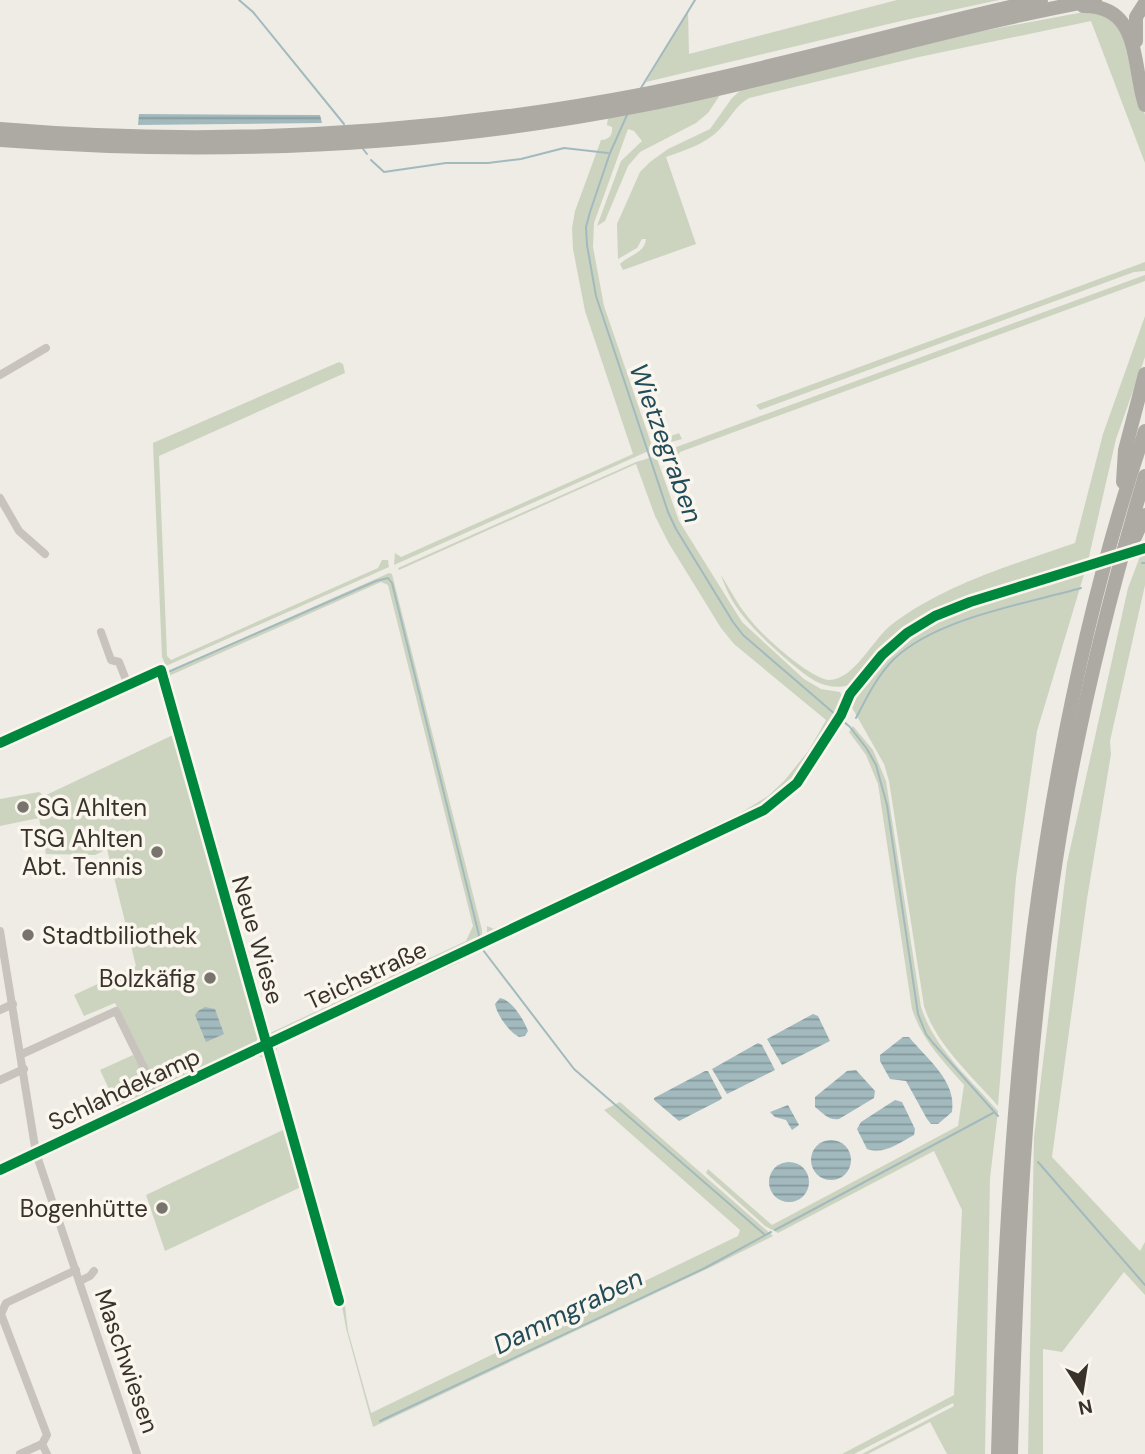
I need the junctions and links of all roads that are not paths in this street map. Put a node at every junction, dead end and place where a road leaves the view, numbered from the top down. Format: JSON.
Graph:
{"nodes":[{"id":1,"x":1041,"y":0,"type":"edge"},
{"id":2,"x":1095,"y":0,"type":"edge"},
{"id":3,"x":1145,"y":3,"type":"edge"},
{"id":4,"x":1064,"y":6,"type":"junction"},
{"id":5,"x":1145,"y":90,"type":"edge"},
{"id":6,"x":646,"y":99,"type":"junction"},
{"id":7,"x":1145,"y":105,"type":"edge"},
{"id":8,"x":610,"y":106,"type":"junction"},
{"id":9,"x":0,"y":130,"type":"edge"},
{"id":10,"x":0,"y":141,"type":"edge"},
{"id":11,"x":46,"y":348,"type":"dead end"},
{"id":12,"x":1145,"y":374,"type":"edge"},
{"id":13,"x":0,"y":375,"type":"edge"},
{"id":14,"x":1145,"y":431,"type":"edge"},
{"id":15,"x":1145,"y":476,"type":"edge"},
{"id":16,"x":0,"y":498,"type":"edge"},
{"id":17,"x":1121,"y":505,"type":"junction"},
{"id":18,"x":1145,"y":515,"type":"edge"},
{"id":19,"x":45,"y":554,"type":"dead end"},
{"id":20,"x":1115,"y":579,"type":"junction"},
{"id":21,"x":101,"y":632,"type":"dead end"},
{"id":22,"x":128,"y":685,"type":"junction"},
{"id":23,"x":0,"y":743,"type":"edge"},
{"id":24,"x":0,"y":931,"type":"edge"},
{"id":25,"x":484,"y":943,"type":"dead end"},
{"id":26,"x":13,"y":1004,"type":"junction"},
{"id":27,"x":0,"y":1010,"type":"edge"},
{"id":28,"x":267,"y":1046,"type":"junction"},
{"id":29,"x":22,"y":1054,"type":"junction"},
{"id":30,"x":24,"y":1069,"type":"junction"},
{"id":31,"x":0,"y":1080,"type":"edge"},
{"id":32,"x":154,"y":1098,"type":"junction"},
{"id":33,"x":36,"y":1153,"type":"junction"},
{"id":34,"x":0,"y":1170,"type":"edge"},
{"id":35,"x":76,"y":1270,"type":"junction"},
{"id":36,"x":94,"y":1271,"type":"dead end"},
{"id":37,"x":80,"y":1281,"type":"junction"},
{"id":38,"x":339,"y":1301,"type":"dead end"},
{"id":39,"x":42,"y":1444,"type":"junction"},
{"id":40,"x":20,"y":1454,"type":"edge"},
{"id":41,"x":47,"y":1454,"type":"edge"},
{"id":42,"x":137,"y":1454,"type":"edge"},
{"id":43,"x":998,"y":1454,"type":"edge"},
{"id":44,"x":1011,"y":1454,"type":"edge"}],
"edges":[{"from":1,"to":6,"type":"highway"},
{"from":2,"to":4,"type":"highway"},
{"from":3,"to":5,"type":"highway"},
{"from":4,"to":6,"type":"highway"},
{"from":4,"to":7,"type":"highway"},
{"from":6,"to":8,"type":"highway"},
{"from":8,"to":9,"type":"highway"},
{"from":8,"to":10,"type":"highway"},
{"from":11,"to":13,"type":"street"},
{"from":12,"to":17,"type":"highway"},
{"from":14,"to":17,"type":"highway"},
{"from":15,"to":20,"type":"highway"},
{"from":16,"to":19,"type":"street"},
{"from":17,"to":43,"type":"highway"},
{"from":18,"to":20,"type":"highway"},
{"from":20,"to":44,"type":"highway"},
{"from":21,"to":22,"type":"street"},
{"from":22,"to":23,"type":"street"},
{"from":22,"to":28,"type":"street","name":"Neue Wiese"},
{"from":24,"to":26,"type":"street","name":"Maschwiesen"},
{"from":25,"to":28,"type":"street","name":"Teichstraße"},
{"from":26,"to":27,"type":"street"},
{"from":26,"to":29,"type":"street","name":"Maschwiesen"},
{"from":28,"to":32,"type":"street","name":"Schlahdekamp"},
{"from":28,"to":38,"type":"street","name":"Neue Wiese"},
{"from":29,"to":30,"type":"street","name":"Maschwiesen"},
{"from":29,"to":32,"type":"street"},
{"from":30,"to":31,"type":"street"},
{"from":30,"to":33,"type":"street","name":"Maschwiesen"},
{"from":32,"to":33,"type":"street","name":"Schlahdekamp"},
{"from":33,"to":34,"type":"street","name":"Schlahdekamp"},
{"from":33,"to":35,"type":"street","name":"Maschwiesen"},
{"from":35,"to":37,"type":"street","name":"Maschwiesen"},
{"from":35,"to":39,"type":"street"},
{"from":36,"to":37,"type":"street","name":"Maschwiesen"},
{"from":37,"to":42,"type":"street","name":"Maschwiesen"},
{"from":39,"to":40,"type":"street"},
{"from":39,"to":41,"type":"street"}]}
